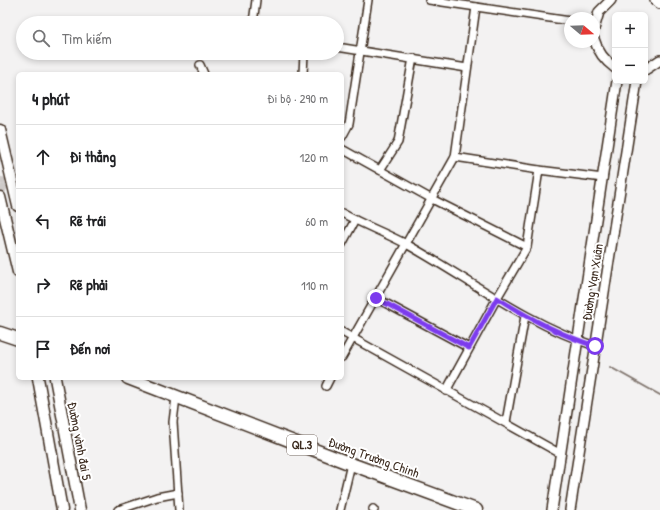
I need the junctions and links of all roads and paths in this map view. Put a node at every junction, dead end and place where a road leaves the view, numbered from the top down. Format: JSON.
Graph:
{"nodes":[{"id":1,"x":256,"y":0,"type":"edge"},
{"id":2,"x":368,"y":0,"type":"edge"},
{"id":3,"x":429,"y":0,"type":"edge"},
{"id":4,"x":655,"y":0,"type":"edge"},
{"id":5,"x":609,"y":1,"type":"edge"},
{"id":6,"x":660,"y":4,"type":"edge"},
{"id":7,"x":476,"y":7,"type":"junction"},
{"id":8,"x":599,"y":12,"type":"edge"},
{"id":9,"x":254,"y":16,"type":"edge"},
{"id":10,"x":564,"y":20,"type":"edge"},
{"id":11,"x":344,"y":48,"type":"edge"},
{"id":12,"x":596,"y":48,"type":"edge"},
{"id":13,"x":361,"y":50,"type":"junction"},
{"id":14,"x":413,"y":58,"type":"junction"},
{"id":15,"x":304,"y":60,"type":"edge"},
{"id":16,"x":660,"y":60,"type":"edge"},
{"id":17,"x":200,"y":65,"type":"dead end"},
{"id":18,"x":612,"y":66,"type":"edge"},
{"id":19,"x":467,"y":68,"type":"junction"},
{"id":20,"x":648,"y":69,"type":"edge"},
{"id":21,"x":203,"y":72,"type":"edge"},
{"id":22,"x":303,"y":72,"type":"edge"},
{"id":23,"x":617,"y":84,"type":"edge"},
{"id":24,"x":636,"y":84,"type":"edge"},
{"id":25,"x":0,"y":130,"type":"edge"},
{"id":26,"x":344,"y":133,"type":"edge"},
{"id":27,"x":344,"y":150,"type":"edge"},
{"id":28,"x":454,"y":157,"type":"junction"},
{"id":29,"x":380,"y":170,"type":"junction"},
{"id":30,"x":539,"y":170,"type":"junction"},
{"id":31,"x":602,"y":178,"type":"junction"},
{"id":32,"x":0,"y":197,"type":"edge"},
{"id":33,"x":16,"y":198,"type":"edge"},
{"id":34,"x":430,"y":198,"type":"junction"},
{"id":35,"x":344,"y":214,"type":"edge"},
{"id":36,"x":354,"y":220,"type":"junction"},
{"id":37,"x":344,"y":240,"type":"edge"},
{"id":38,"x":406,"y":244,"type":"junction"},
{"id":39,"x":528,"y":247,"type":"junction"},
{"id":40,"x":16,"y":264,"type":"edge"},
{"id":41,"x":376,"y":298,"type":"junction"},
{"id":42,"x":497,"y":298,"type":"junction"},
{"id":43,"x":524,"y":316,"type":"junction"},
{"id":44,"x":0,"y":333,"type":"edge"},
{"id":45,"x":344,"y":333,"type":"edge"},
{"id":46,"x":16,"y":338,"type":"edge"},
{"id":47,"x":353,"y":338,"type":"junction"},
{"id":48,"x":578,"y":341,"type":"junction"},
{"id":49,"x":595,"y":346,"type":"junction"},
{"id":50,"x":469,"y":348,"type":"junction"},
{"id":51,"x":344,"y":354,"type":"edge"},
{"id":52,"x":38,"y":380,"type":"edge"},
{"id":53,"x":55,"y":380,"type":"edge"},
{"id":54,"x":133,"y":380,"type":"edge"},
{"id":55,"x":328,"y":380,"type":"edge"},
{"id":56,"x":326,"y":386,"type":"dead end"},
{"id":57,"x":446,"y":391,"type":"junction"},
{"id":58,"x":176,"y":396,"type":"junction"},
{"id":59,"x":506,"y":422,"type":"junction"},
{"id":60,"x":561,"y":454,"type":"junction"},
{"id":61,"x":351,"y":464,"type":"junction"},
{"id":62,"x":178,"y":493,"type":"junction"},
{"id":63,"x":62,"y":510,"type":"edge"},
{"id":64,"x":80,"y":510,"type":"edge"},
{"id":65,"x":118,"y":510,"type":"edge"},
{"id":66,"x":179,"y":510,"type":"edge"},
{"id":67,"x":340,"y":510,"type":"edge"},
{"id":68,"x":476,"y":510,"type":"edge"},
{"id":69,"x":552,"y":510,"type":"edge"},
{"id":70,"x":570,"y":510,"type":"edge"}],
"edges":[{"from":1,"to":9,"type":"street"},
{"from":2,"to":13,"type":"street"},
{"from":3,"to":7,"type":"street"},
{"from":4,"to":6,"type":"street"},
{"from":5,"to":8,"type":"street"},
{"from":7,"to":10,"type":"street"},
{"from":7,"to":19,"type":"street"},
{"from":11,"to":13,"type":"street"},
{"from":12,"to":18,"type":"street"},
{"from":13,"to":14,"type":"street"},
{"from":13,"to":26,"type":"street"},
{"from":14,"to":19,"type":"street"},
{"from":14,"to":29,"type":"street"},
{"from":15,"to":22,"type":"street"},
{"from":16,"to":20,"type":"street"},
{"from":17,"to":21,"type":"street"},
{"from":19,"to":28,"type":"street"},
{"from":23,"to":31,"type":"street","name":"Đường Vạn Xuân"},
{"from":24,"to":49,"type":"street","name":"Đường Vạn Xuân"},
{"from":25,"to":33,"type":"main road"},
{"from":27,"to":29,"type":"street"},
{"from":28,"to":30,"type":"street"},
{"from":28,"to":34,"type":"street"},
{"from":29,"to":34,"type":"street"},
{"from":30,"to":31,"type":"street"},
{"from":30,"to":39,"type":"street"},
{"from":31,"to":48,"type":"street","name":"Đường Vạn Xuân"},
{"from":32,"to":40,"type":"main road"},
{"from":34,"to":38,"type":"street"},
{"from":34,"to":39,"type":"street"},
{"from":35,"to":36,"type":"street"},
{"from":36,"to":37,"type":"street"},
{"from":36,"to":38,"type":"street"},
{"from":38,"to":41,"type":"street"},
{"from":38,"to":42,"type":"street"},
{"from":39,"to":42,"type":"street"},
{"from":41,"to":47,"type":"street"},
{"from":41,"to":50,"type":"street"},
{"from":42,"to":43,"type":"street"},
{"from":42,"to":50,"type":"street"},
{"from":43,"to":48,"type":"street"},
{"from":43,"to":59,"type":"street"},
{"from":44,"to":46,"type":"highway"},
{"from":45,"to":47,"type":"street"},
{"from":47,"to":51,"type":"street"},
{"from":47,"to":57,"type":"street"},
{"from":48,"to":49,"type":"street"},
{"from":48,"to":60,"type":"street","name":"Đường Vạn Xuân"},
{"from":49,"to":70,"type":"street","name":"Đường Vạn Xuân"},
{"from":50,"to":57,"type":"street"},
{"from":52,"to":63,"type":"main road"},
{"from":53,"to":64,"type":"main road","name":"Đường vành đai 5"},
{"from":54,"to":58,"type":"highway","name":"Đường Trường Chinh","number":"QL.3"},
{"from":55,"to":56,"type":"street"},
{"from":57,"to":59,"type":"street"},
{"from":58,"to":61,"type":"highway","name":"Đường Trường Chinh","number":"QL.3"},
{"from":58,"to":62,"type":"street"},
{"from":59,"to":60,"type":"street"},
{"from":60,"to":69,"type":"street","name":"Đường Vạn Xuân"},
{"from":61,"to":67,"type":"street"},
{"from":61,"to":68,"type":"highway","name":"Đường Trường Chinh","number":"QL.3"},
{"from":62,"to":65,"type":"street"},
{"from":62,"to":66,"type":"street"}]}
